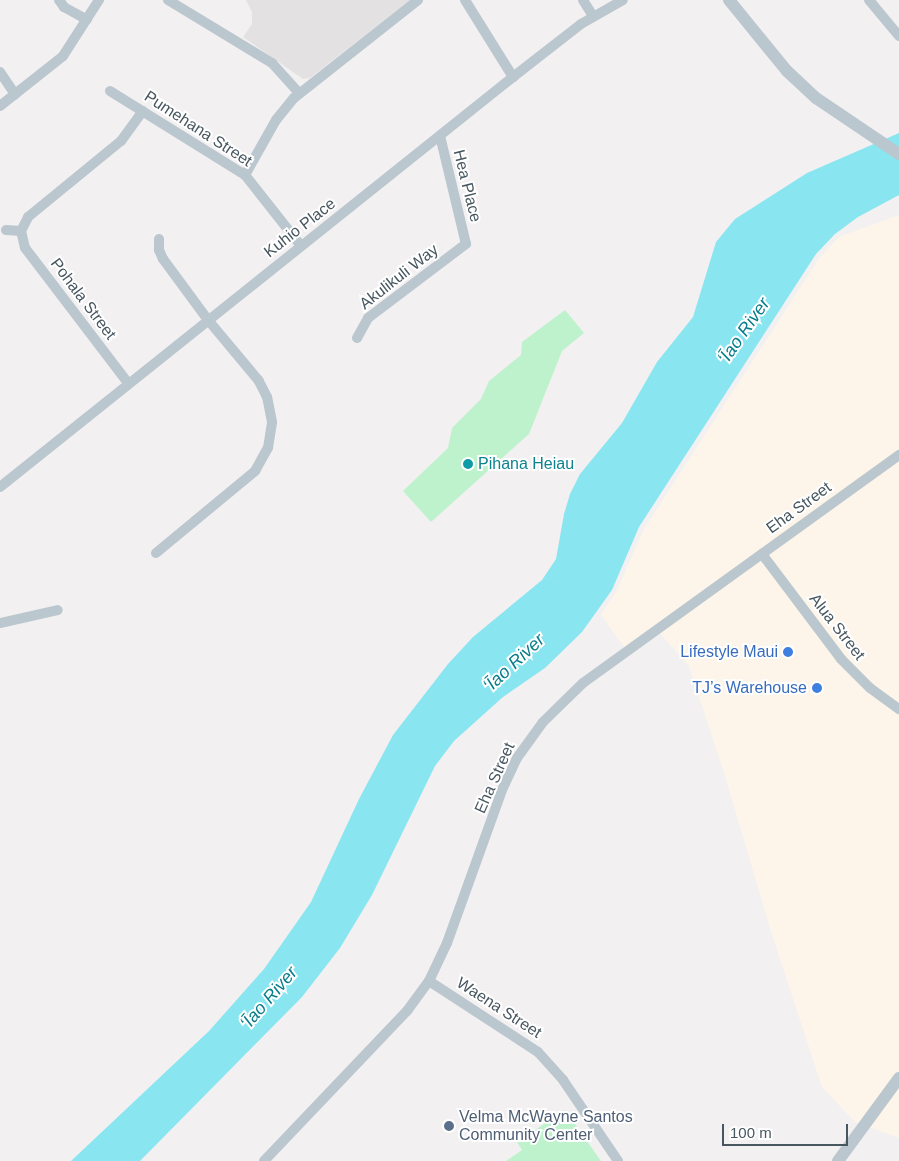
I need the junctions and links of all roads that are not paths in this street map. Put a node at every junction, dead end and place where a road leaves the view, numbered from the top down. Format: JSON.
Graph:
{"nodes":[{"id":1,"x":59,"y":0,"type":"edge"},
{"id":2,"x":99,"y":0,"type":"edge"},
{"id":3,"x":168,"y":0,"type":"edge"},
{"id":4,"x":418,"y":0,"type":"edge"},
{"id":5,"x":465,"y":0,"type":"edge"},
{"id":6,"x":584,"y":0,"type":"edge"},
{"id":7,"x":623,"y":0,"type":"edge"},
{"id":8,"x":729,"y":0,"type":"edge"},
{"id":9,"x":869,"y":0,"type":"edge"},
{"id":10,"x":593,"y":16,"type":"junction"},
{"id":11,"x":87,"y":20,"type":"junction"},
{"id":12,"x":897,"y":30,"type":"edge"},
{"id":13,"x":0,"y":72,"type":"edge"},
{"id":14,"x":513,"y":77,"type":"junction"},
{"id":15,"x":110,"y":91,"type":"dead end"},
{"id":16,"x":299,"y":93,"type":"junction"},
{"id":17,"x":15,"y":94,"type":"junction"},
{"id":18,"x":0,"y":106,"type":"edge"},
{"id":19,"x":143,"y":111,"type":"junction"},
{"id":20,"x":440,"y":136,"type":"junction"},
{"id":21,"x":899,"y":154,"type":"edge"},
{"id":22,"x":245,"y":175,"type":"junction"},
{"id":23,"x":6,"y":230,"type":"dead end"},
{"id":24,"x":21,"y":231,"type":"junction"},
{"id":25,"x":159,"y":239,"type":"dead end"},
{"id":26,"x":466,"y":244,"type":"joint"},
{"id":27,"x":301,"y":246,"type":"junction"},
{"id":28,"x":208,"y":320,"type":"junction"},
{"id":29,"x":357,"y":338,"type":"dead end"},
{"id":30,"x":128,"y":383,"type":"junction"},
{"id":31,"x":899,"y":455,"type":"edge"},
{"id":32,"x":0,"y":487,"type":"edge"},
{"id":33,"x":156,"y":553,"type":"dead end"},
{"id":34,"x":762,"y":554,"type":"junction"},
{"id":35,"x":58,"y":610,"type":"dead end"},
{"id":36,"x":0,"y":623,"type":"edge"},
{"id":37,"x":899,"y":709,"type":"edge"},
{"id":38,"x":429,"y":981,"type":"junction"},
{"id":39,"x":899,"y":1078,"type":"edge"},
{"id":40,"x":264,"y":1161,"type":"edge"},
{"id":41,"x":618,"y":1161,"type":"edge"},
{"id":42,"x":838,"y":1161,"type":"edge"}],
"edges":[{"from":1,"to":11,"type":"street"},
{"from":2,"to":11,"type":"street"},
{"from":3,"to":16,"type":"street"},
{"from":4,"to":16,"type":"street"},
{"from":5,"to":14,"type":"street"},
{"from":6,"to":10,"type":"street"},
{"from":7,"to":10,"type":"street","name":"Kuhio Place"},
{"from":8,"to":21,"type":"street"},
{"from":9,"to":12,"type":"street"},
{"from":10,"to":14,"type":"street","name":"Kuhio Place"},
{"from":11,"to":17,"type":"street"},
{"from":13,"to":17,"type":"street"},
{"from":14,"to":20,"type":"street","name":"Kuhio Place"},
{"from":15,"to":19,"type":"street","name":"Pumehana Street"},
{"from":16,"to":22,"type":"street"},
{"from":17,"to":18,"type":"street"},
{"from":19,"to":22,"type":"street","name":"Pumehana Street"},
{"from":19,"to":24,"type":"street"},
{"from":20,"to":26,"type":"street","name":"Hea Place"},
{"from":20,"to":27,"type":"street","name":"Kuhio Place"},
{"from":22,"to":27,"type":"street","name":"Pumehana Street"},
{"from":23,"to":24,"type":"street"},
{"from":24,"to":30,"type":"street","name":"Pohala Street"},
{"from":25,"to":28,"type":"street"},
{"from":26,"to":29,"type":"street","name":"Akulikuli Way"},
{"from":27,"to":28,"type":"street","name":"Kuhio Place"},
{"from":28,"to":30,"type":"street","name":"Kuhio Place"},
{"from":28,"to":33,"type":"street"},
{"from":30,"to":32,"type":"street","name":"Kuhio Place"},
{"from":31,"to":34,"type":"street","name":"Eha Street"},
{"from":34,"to":37,"type":"street","name":"Alua Street"},
{"from":34,"to":38,"type":"street","name":"Eha Street"},
{"from":35,"to":36,"type":"street"},
{"from":38,"to":40,"type":"street","name":"Eha Street"},
{"from":38,"to":41,"type":"street","name":"Waena Street"},
{"from":39,"to":42,"type":"street"}]}
